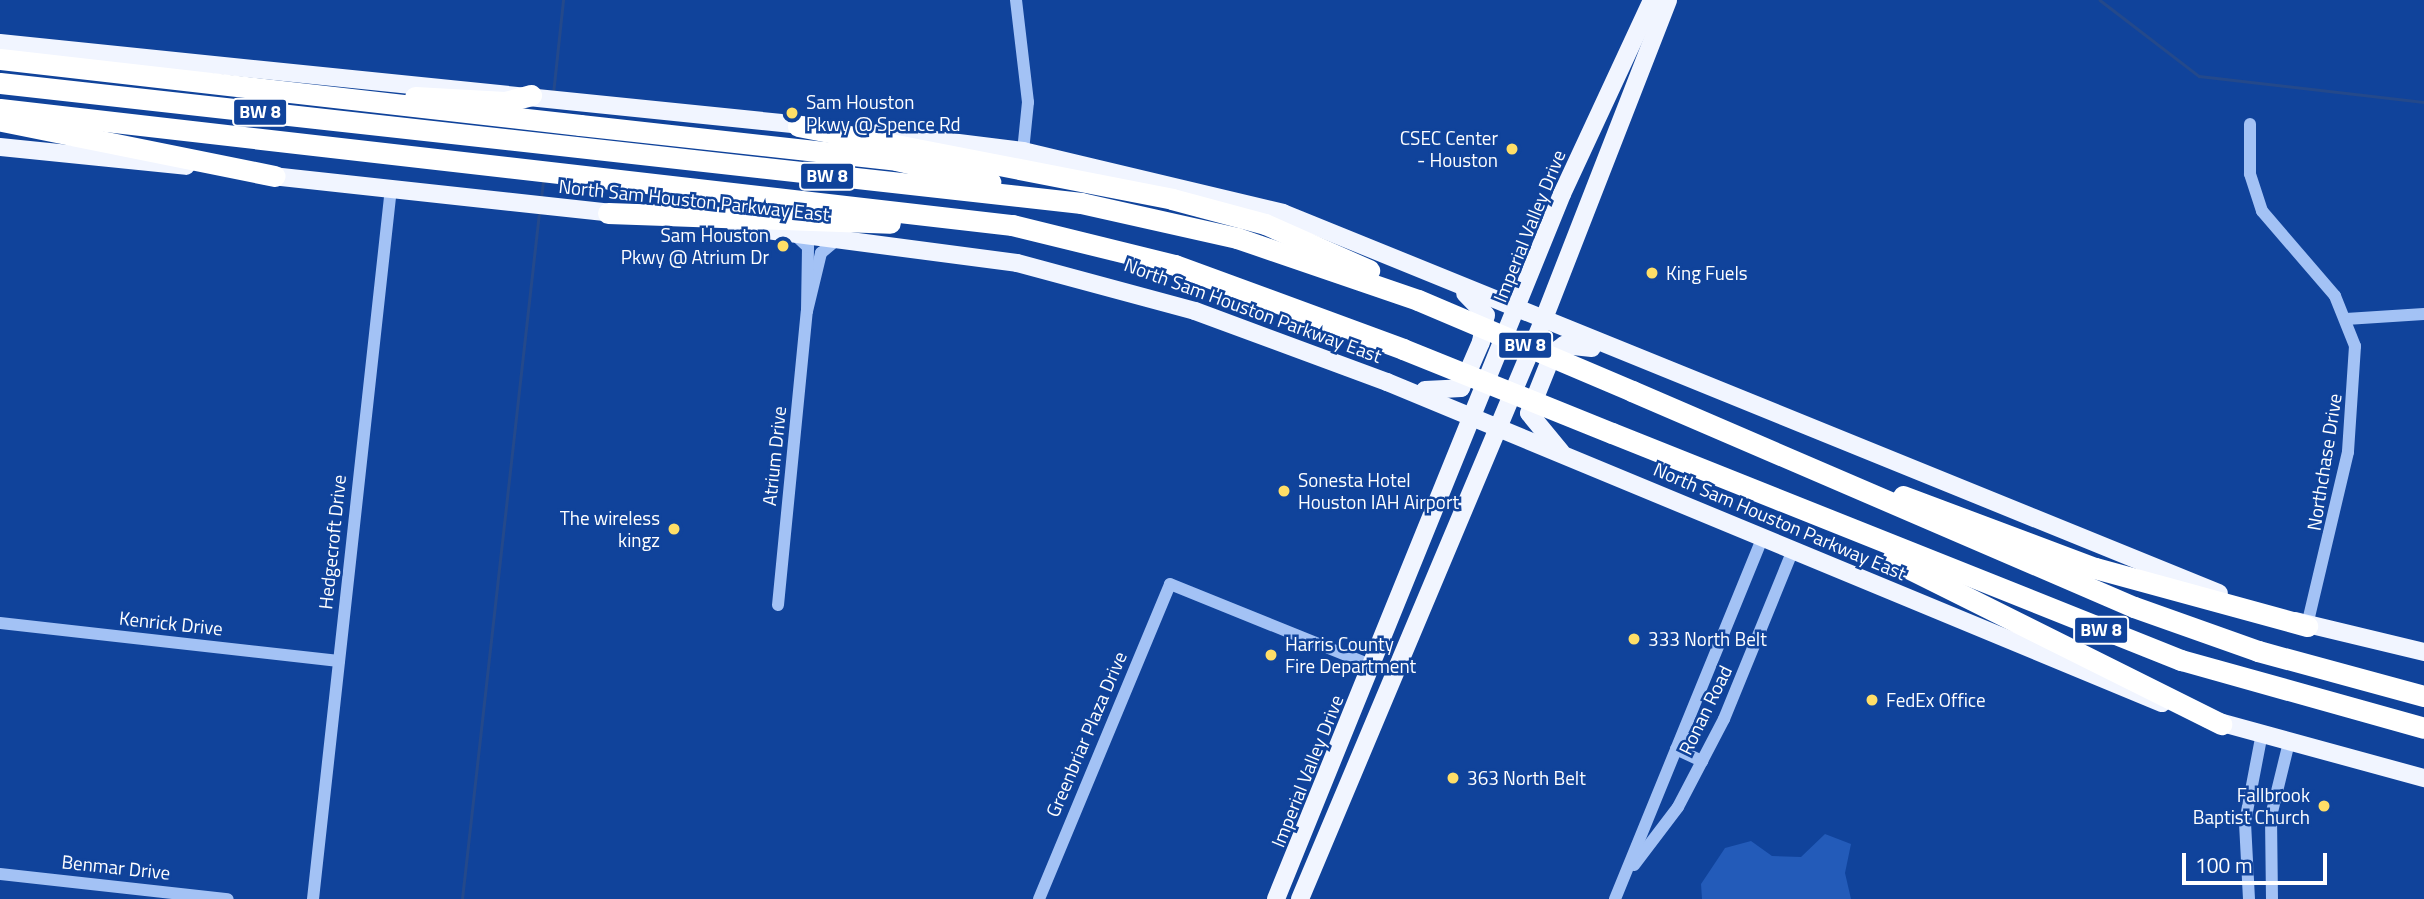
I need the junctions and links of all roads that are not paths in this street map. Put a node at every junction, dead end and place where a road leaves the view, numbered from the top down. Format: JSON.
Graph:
{"nodes":[{"id":1,"x":1016,"y":0,"type":"edge"},
{"id":2,"x":1652,"y":0,"type":"edge"},
{"id":3,"x":1668,"y":0,"type":"edge"},
{"id":4,"x":0,"y":43,"type":"edge"},
{"id":5,"x":0,"y":59,"type":"edge"},
{"id":6,"x":0,"y":77,"type":"edge"},
{"id":7,"x":0,"y":83,"type":"edge"},
{"id":8,"x":531,"y":96,"type":"junction"},
{"id":9,"x":0,"y":109,"type":"edge"},
{"id":10,"x":0,"y":121,"type":"edge"},
{"id":11,"x":2250,"y":124,"type":"dead end"},
{"id":12,"x":1595,"y":125,"type":"junction"},
{"id":13,"x":798,"y":126,"type":"junction"},
{"id":14,"x":1616,"y":136,"type":"junction"},
{"id":15,"x":0,"y":147,"type":"edge"},
{"id":16,"x":1023,"y":151,"type":"junction"},
{"id":17,"x":275,"y":176,"type":"junction"},
{"id":18,"x":391,"y":188,"type":"junction"},
{"id":19,"x":1081,"y":203,"type":"junction"},
{"id":20,"x":608,"y":213,"type":"junction"},
{"id":21,"x":793,"y":232,"type":"junction"},
{"id":22,"x":839,"y":238,"type":"junction"},
{"id":23,"x":1450,"y":280,"type":"junction"},
{"id":24,"x":1249,"y":289,"type":"junction"},
{"id":25,"x":1418,"y":300,"type":"junction"},
{"id":26,"x":807,"y":311,"type":"junction"},
{"id":27,"x":1518,"y":311,"type":"junction"},
{"id":28,"x":2424,"y":314,"type":"edge"},
{"id":29,"x":2346,"y":319,"type":"junction"},
{"id":30,"x":1543,"y":321,"type":"junction"},
{"id":31,"x":1633,"y":357,"type":"junction"},
{"id":32,"x":1387,"y":382,"type":"junction"},
{"id":33,"x":1472,"y":417,"type":"junction"},
{"id":34,"x":1718,"y":427,"type":"junction"},
{"id":35,"x":1499,"y":429,"type":"junction"},
{"id":36,"x":1569,"y":459,"type":"junction"},
{"id":37,"x":1787,"y":506,"type":"junction"},
{"id":38,"x":1762,"y":538,"type":"junction"},
{"id":39,"x":1793,"y":550,"type":"junction"},
{"id":40,"x":778,"y":605,"type":"dead end"},
{"id":41,"x":1390,"y":622,"type":"junction"},
{"id":42,"x":0,"y":623,"type":"edge"},
{"id":43,"x":2307,"y":626,"type":"junction"},
{"id":44,"x":2194,"y":629,"type":"junction"},
{"id":45,"x":1412,"y":631,"type":"junction"},
{"id":46,"x":2424,"y":652,"type":"edge"},
{"id":47,"x":339,"y":660,"type":"junction"},
{"id":48,"x":1373,"y":666,"type":"junction"},
{"id":49,"x":2424,"y":688,"type":"edge"},
{"id":50,"x":2424,"y":696,"type":"edge"},
{"id":51,"x":2221,"y":724,"type":"junction"},
{"id":52,"x":2424,"y":728,"type":"edge"},
{"id":53,"x":2261,"y":738,"type":"junction"},
{"id":54,"x":2288,"y":746,"type":"junction"},
{"id":55,"x":1676,"y":748,"type":"junction"},
{"id":56,"x":1702,"y":761,"type":"junction"},
{"id":57,"x":2424,"y":778,"type":"edge"},
{"id":58,"x":1627,"y":873,"type":"junction"},
{"id":59,"x":0,"y":874,"type":"edge"},
{"id":60,"x":2249,"y":893,"type":"edge"},
{"id":61,"x":2272,"y":896,"type":"edge"},
{"id":62,"x":228,"y":899,"type":"edge"},
{"id":63,"x":313,"y":899,"type":"edge"},
{"id":64,"x":1039,"y":899,"type":"edge"},
{"id":65,"x":1276,"y":899,"type":"edge"},
{"id":66,"x":1300,"y":899,"type":"edge"},
{"id":67,"x":1615,"y":899,"type":"edge"}],
"edges":[{"from":1,"to":16,"type":"street"},
{"from":2,"to":12,"type":"main road","name":"Imperial Valley Drive"},
{"from":3,"to":14,"type":"main road"},
{"from":4,"to":8,"type":"main road"},
{"from":5,"to":19,"type":"highway","bridge":true},
{"from":6,"to":8,"type":"highway"},
{"from":7,"to":19,"type":"highway","name":"North Sam Houston Parkway East","number":"BW 8"},
{"from":8,"to":13,"type":"main road"},
{"from":9,"to":24,"type":"highway","name":"North Sam Houston Parkway East","number":"BW 8"},
{"from":10,"to":17,"type":"highway"},
{"from":11,"to":29,"type":"street","name":"Northchase Drive"},
{"from":12,"to":14,"type":"main road"},
{"from":12,"to":27,"type":"main road","name":"Imperial Valley Drive"},
{"from":13,"to":16,"type":"main road"},
{"from":13,"to":25,"type":"highway"},
{"from":14,"to":30,"type":"main road"},
{"from":15,"to":17,"type":"main road","name":"North Sam Houston Parkway East"},
{"from":16,"to":23,"type":"main road"},
{"from":17,"to":18,"type":"main road","name":"North Sam Houston Parkway East"},
{"from":18,"to":20,"type":"main road","name":"North Sam Houston Parkway East"},
{"from":18,"to":47,"type":"street","name":"Hedgecroft Drive"},
{"from":19,"to":25,"type":"highway","name":"North Sam Houston Parkway East","number":"BW 8"},
{"from":20,"to":21,"type":"main road","name":"North Sam Houston Parkway East"},
{"from":20,"to":24,"type":"highway"},
{"from":21,"to":22,"type":"main road","name":"North Sam Houston Parkway East"},
{"from":21,"to":26,"type":"street","name":"Atrium Drive"},
{"from":22,"to":26,"type":"street","name":"Atrium Drive"},
{"from":22,"to":32,"type":"main road","name":"North Sam Houston Parkway East"},
{"from":23,"to":27,"type":"main road"},
{"from":23,"to":32,"type":"main road"},
{"from":24,"to":37,"type":"highway","name":"North Sam Houston Parkway East","number":"BW 8","bridge":true},
{"from":25,"to":34,"type":"highway","name":"North Sam Houston Parkway East","number":"BW 8","bridge":true},
{"from":26,"to":40,"type":"street","name":"Atrium Drive"},
{"from":27,"to":30,"type":"main road"},
{"from":27,"to":33,"type":"main road","name":"Imperial Valley Drive"},
{"from":28,"to":29,"type":"street"},
{"from":29,"to":43,"type":"street","name":"Northchase Drive"},
{"from":30,"to":31,"type":"main road"},
{"from":30,"to":35,"type":"main road"},
{"from":31,"to":36,"type":"main road"},
{"from":31,"to":43,"type":"main road"},
{"from":32,"to":33,"type":"main road","name":"North Sam Houston Parkway East"},
{"from":33,"to":35,"type":"main road","name":"North Sam Houston Parkway East"},
{"from":33,"to":41,"type":"main road","name":"Imperial Valley Drive"},
{"from":34,"to":43,"type":"highway"},
{"from":34,"to":44,"type":"highway","name":"North Sam Houston Parkway East","number":"BW 8"},
{"from":35,"to":36,"type":"main road","name":"North Sam Houston Parkway East"},
{"from":35,"to":45,"type":"main road"},
{"from":36,"to":38,"type":"main road","name":"North Sam Houston Parkway East"},
{"from":37,"to":51,"type":"highway"},
{"from":37,"to":52,"type":"highway","name":"North Sam Houston Parkway East","number":"BW 8"},
{"from":38,"to":39,"type":"main road","name":"North Sam Houston Parkway East"},
{"from":38,"to":55,"type":"street","name":"Ronan Road"},
{"from":39,"to":51,"type":"main road","name":"North Sam Houston Parkway East"},
{"from":39,"to":56,"type":"street","name":"Ronan Road"},
{"from":41,"to":45,"type":"main road"},
{"from":41,"to":48,"type":"main road","name":"Imperial Valley Drive"},
{"from":42,"to":47,"type":"street","name":"Kenrick Drive"},
{"from":43,"to":46,"type":"main road"},
{"from":44,"to":49,"type":"highway"},
{"from":44,"to":50,"type":"highway","name":"North Sam Houston Parkway East","number":"BW 8"},
{"from":45,"to":66,"type":"main road"},
{"from":47,"to":63,"type":"street","name":"Hedgecroft Drive"},
{"from":48,"to":64,"type":"street","name":"Greenbriar Plaza Drive"},
{"from":48,"to":65,"type":"main road","name":"Imperial Valley Drive"},
{"from":51,"to":53,"type":"main road","name":"North Sam Houston Parkway East"},
{"from":53,"to":54,"type":"main road","name":"North Sam Houston Parkway East"},
{"from":53,"to":60,"type":"street"},
{"from":54,"to":57,"type":"main road","name":"North Sam Houston Parkway East"},
{"from":54,"to":61,"type":"street"},
{"from":55,"to":56,"type":"street"},
{"from":55,"to":58,"type":"street","name":"Ronan Road"},
{"from":56,"to":58,"type":"street","name":"Ronan Road"},
{"from":58,"to":67,"type":"street","name":"Ronan Road"},
{"from":59,"to":62,"type":"street","name":"Benmar Drive"},
{"from":60,"to":61,"type":"street"}]}
